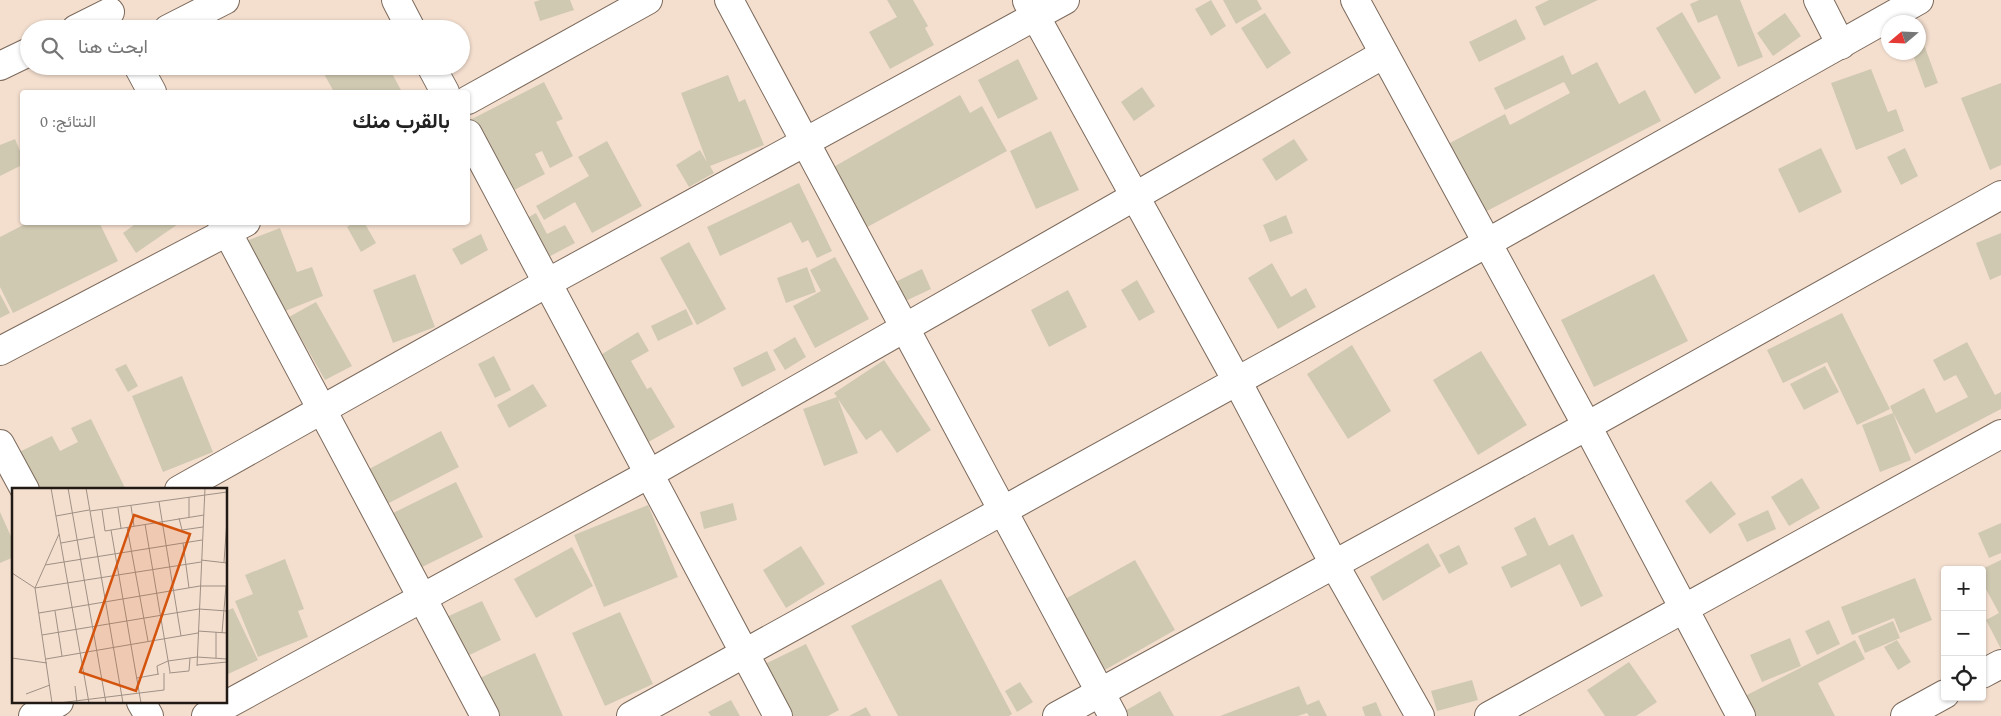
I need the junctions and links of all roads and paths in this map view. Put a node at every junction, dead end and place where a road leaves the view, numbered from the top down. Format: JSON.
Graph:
{"nodes":[{"id":1,"x":225,"y":0,"type":"edge"},
{"id":2,"x":396,"y":0,"type":"edge"},
{"id":3,"x":648,"y":0,"type":"edge"},
{"id":4,"x":729,"y":0,"type":"edge"},
{"id":5,"x":1066,"y":0,"type":"edge"},
{"id":6,"x":1355,"y":0,"type":"edge"},
{"id":7,"x":1818,"y":0,"type":"edge"},
{"id":8,"x":1919,"y":0,"type":"edge"},
{"id":9,"x":1030,"y":8,"type":"edge"},
{"id":10,"x":110,"y":14,"type":"edge"},
{"id":11,"x":96,"y":20,"type":"edge"},
{"id":12,"x":186,"y":20,"type":"edge"},
{"id":13,"x":406,"y":20,"type":"edge"},
{"id":14,"x":1841,"y":45,"type":"junction"},
{"id":15,"x":1384,"y":54,"type":"junction"},
{"id":16,"x":20,"y":56,"type":"edge"},
{"id":17,"x":0,"y":66,"type":"edge"},
{"id":18,"x":143,"y":75,"type":"edge"},
{"id":19,"x":436,"y":75,"type":"edge"},
{"id":20,"x":151,"y":90,"type":"edge"},
{"id":21,"x":444,"y":90,"type":"edge"},
{"id":22,"x":470,"y":99,"type":"edge"},
{"id":23,"x":470,"y":138,"type":"edge"},
{"id":24,"x":806,"y":142,"type":"junction"},
{"id":25,"x":2001,"y":195,"type":"edge"},
{"id":26,"x":1134,"y":196,"type":"junction"},
{"id":27,"x":232,"y":226,"type":"edge"},
{"id":28,"x":1487,"y":243,"type":"junction"},
{"id":29,"x":547,"y":283,"type":"junction"},
{"id":30,"x":906,"y":327,"type":"junction"},
{"id":31,"x":0,"y":351,"type":"edge"},
{"id":32,"x":1237,"y":381,"type":"junction"},
{"id":33,"x":322,"y":411,"type":"junction"},
{"id":34,"x":1587,"y":426,"type":"junction"},
{"id":35,"x":2001,"y":434,"type":"edge"},
{"id":36,"x":0,"y":444,"type":"edge"},
{"id":37,"x":649,"y":474,"type":"junction"},
{"id":38,"x":24,"y":488,"type":"edge"},
{"id":39,"x":183,"y":488,"type":"edge"},
{"id":40,"x":1004,"y":510,"type":"junction"},
{"id":41,"x":1334,"y":564,"type":"junction"},
{"id":42,"x":422,"y":598,"type":"junction"},
{"id":43,"x":1684,"y":608,"type":"junction"},
{"id":44,"x":744,"y":653,"type":"junction"},
{"id":45,"x":2001,"y":664,"type":"edge"},
{"id":46,"x":1986,"y":672,"type":"edge"},
{"id":47,"x":1100,"y":692,"type":"junction"},
{"id":48,"x":1941,"y":696,"type":"edge"},
{"id":49,"x":55,"y":704,"type":"edge"},
{"id":50,"x":142,"y":704,"type":"edge"},
{"id":51,"x":228,"y":704,"type":"edge"},
{"id":52,"x":228,"y":704,"type":"edge"},
{"id":53,"x":33,"y":716,"type":"edge"},
{"id":54,"x":149,"y":716,"type":"edge"},
{"id":55,"x":206,"y":716,"type":"edge"},
{"id":56,"x":485,"y":716,"type":"edge"},
{"id":57,"x":632,"y":716,"type":"edge"},
{"id":58,"x":778,"y":716,"type":"edge"},
{"id":59,"x":1057,"y":716,"type":"edge"},
{"id":60,"x":1114,"y":716,"type":"edge"},
{"id":61,"x":1420,"y":716,"type":"edge"},
{"id":62,"x":1489,"y":716,"type":"edge"},
{"id":63,"x":1741,"y":716,"type":"edge"},
{"id":64,"x":1905,"y":716,"type":"edge"}],
"edges":[{"from":1,"to":12,"type":"street"},
{"from":2,"to":13,"type":"street"},
{"from":3,"to":22,"type":"street"},
{"from":4,"to":24,"type":"street"},
{"from":5,"to":9,"type":"street"},
{"from":6,"to":15,"type":"street"},
{"from":7,"to":14,"type":"street"},
{"from":8,"to":14,"type":"street"},
{"from":9,"to":24,"type":"street"},
{"from":9,"to":26,"type":"street"},
{"from":10,"to":11,"type":"street"},
{"from":14,"to":28,"type":"street"},
{"from":15,"to":26,"type":"street"},
{"from":15,"to":28,"type":"street"},
{"from":16,"to":17,"type":"street"},
{"from":18,"to":20,"type":"street"},
{"from":19,"to":21,"type":"street"},
{"from":23,"to":29,"type":"street"},
{"from":24,"to":29,"type":"street"},
{"from":24,"to":30,"type":"street"},
{"from":25,"to":34,"type":"street"},
{"from":26,"to":30,"type":"street"},
{"from":26,"to":32,"type":"street"},
{"from":27,"to":31,"type":"street"},
{"from":27,"to":33,"type":"street"},
{"from":28,"to":32,"type":"street"},
{"from":28,"to":34,"type":"street"},
{"from":29,"to":33,"type":"street"},
{"from":29,"to":37,"type":"street"},
{"from":30,"to":37,"type":"street"},
{"from":30,"to":40,"type":"street"},
{"from":32,"to":40,"type":"street"},
{"from":32,"to":41,"type":"street"},
{"from":33,"to":39,"type":"street"},
{"from":33,"to":42,"type":"street"},
{"from":34,"to":41,"type":"street"},
{"from":34,"to":43,"type":"street"},
{"from":35,"to":43,"type":"street"},
{"from":36,"to":38,"type":"street"},
{"from":37,"to":42,"type":"street"},
{"from":37,"to":44,"type":"street"},
{"from":40,"to":44,"type":"street"},
{"from":40,"to":47,"type":"street"},
{"from":41,"to":47,"type":"street"},
{"from":41,"to":61,"type":"street"},
{"from":42,"to":51,"type":"street"},
{"from":42,"to":56,"type":"street"},
{"from":43,"to":62,"type":"street"},
{"from":43,"to":63,"type":"street"},
{"from":44,"to":57,"type":"street"},
{"from":44,"to":58,"type":"street"},
{"from":45,"to":46,"type":"street"},
{"from":47,"to":59,"type":"street"},
{"from":47,"to":60,"type":"street"},
{"from":48,"to":64,"type":"street"},
{"from":49,"to":53,"type":"street"},
{"from":50,"to":54,"type":"street"},
{"from":52,"to":55,"type":"street"}]}
